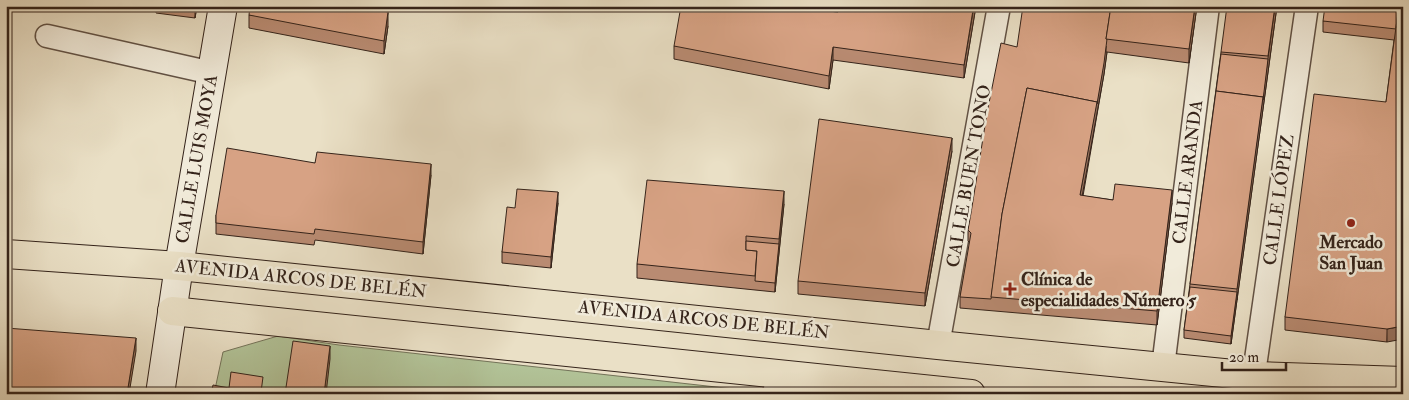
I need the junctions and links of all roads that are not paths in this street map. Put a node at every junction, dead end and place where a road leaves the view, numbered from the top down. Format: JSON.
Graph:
{"nodes":[{"id":1,"x":223,"y":6,"type":"edge"},
{"id":2,"x":999,"y":6,"type":"edge"},
{"id":3,"x":1208,"y":6,"type":"edge"},
{"id":4,"x":1307,"y":6,"type":"edge"},
{"id":5,"x":47,"y":36,"type":"dead end"},
{"id":6,"x":212,"y":73,"type":"junction"},
{"id":7,"x":6,"y":254,"type":"edge"},
{"id":8,"x":178,"y":266,"type":"junction"},
{"id":9,"x":172,"y":311,"type":"junction"},
{"id":10,"x":938,"y":345,"type":"junction"},
{"id":11,"x":1164,"y":367,"type":"junction"},
{"id":12,"x":1403,"y":381,"type":"edge"},
{"id":13,"x":776,"y":384,"type":"edge"},
{"id":14,"x":1253,"y":385,"type":"edge"},
{"id":15,"x":160,"y":394,"type":"edge"},
{"id":16,"x":971,"y":394,"type":"edge"}],
"edges":[{"from":1,"to":6,"type":"street","name":"CALLE LUIS MOYA"},
{"from":2,"to":10,"type":"street","name":"CALLE BUEN TONO"},
{"from":3,"to":11,"type":"street","name":"CALLE ARANDA"},
{"from":4,"to":14,"type":"street","name":"CALLE LÓPEZ"},
{"from":5,"to":6,"type":"street"},
{"from":6,"to":8,"type":"street","name":"CALLE LUIS MOYA"},
{"from":7,"to":8,"type":"main road","name":"AVENIDA ARCOS DE BELÉN"},
{"from":8,"to":9,"type":"street","name":"CALLE LUIS MOYA"},
{"from":8,"to":10,"type":"main road","name":"AVENIDA ARCOS DE BELÉN"},
{"from":9,"to":13,"type":"main road"},
{"from":9,"to":15,"type":"street","name":"CALLE LUIS MOYA"},
{"from":10,"to":11,"type":"main road","name":"AVENIDA ARCOS DE BELÉN"},
{"from":11,"to":14,"type":"main road","name":"AVENIDA ARCOS DE BELÉN"},
{"from":12,"to":14,"type":"main road","name":"AVENIDA ARCOS DE BELÉN"},
{"from":13,"to":16,"type":"main road"}]}
